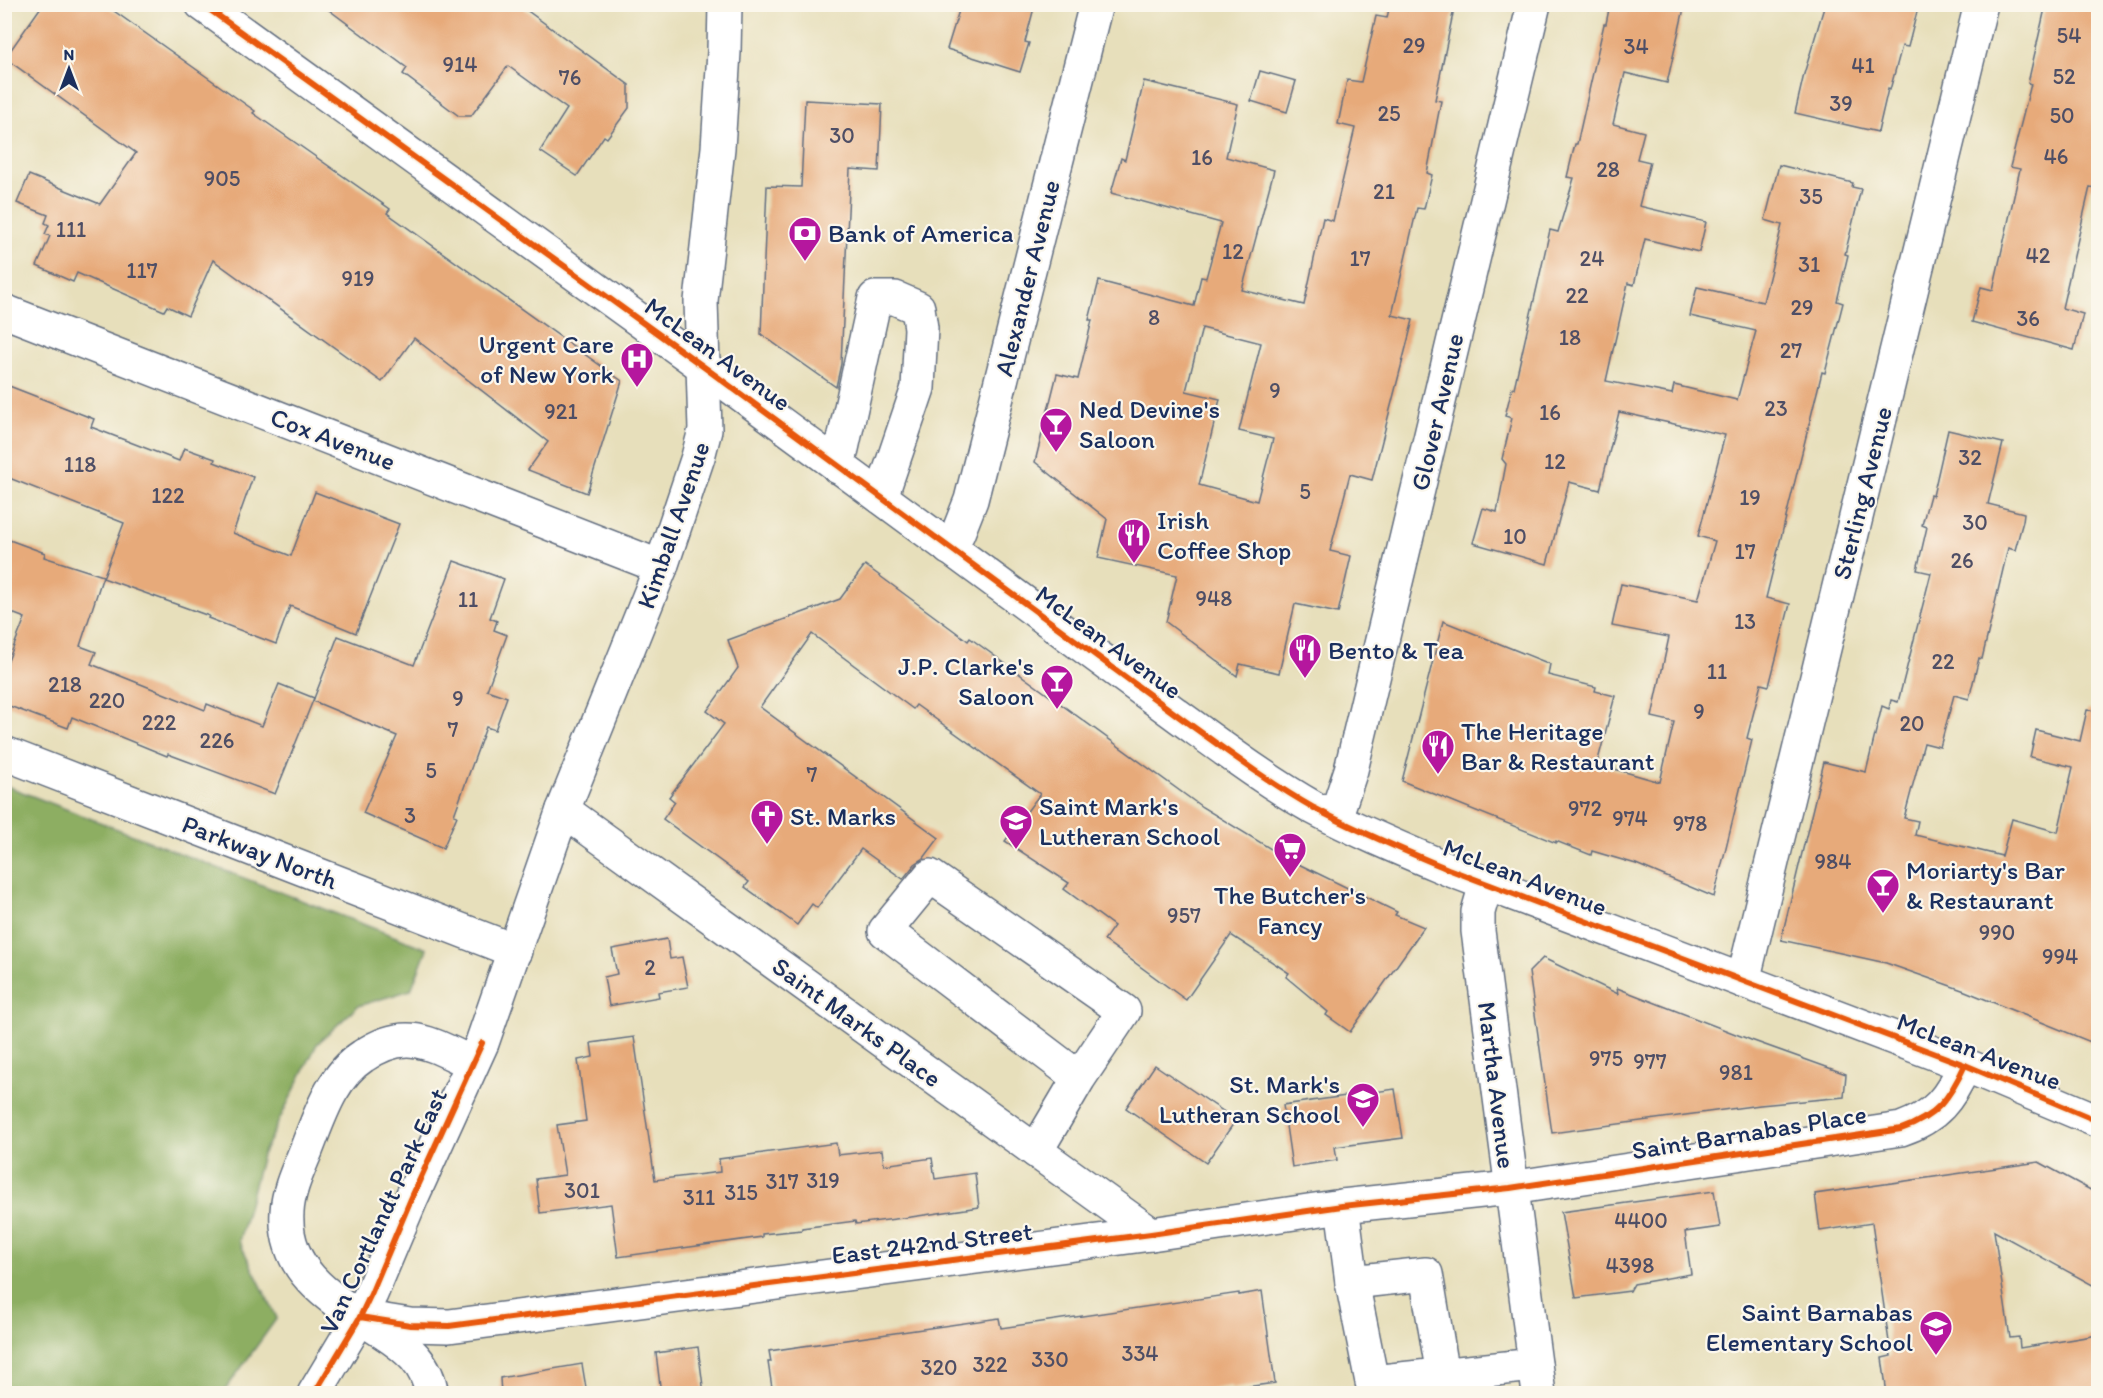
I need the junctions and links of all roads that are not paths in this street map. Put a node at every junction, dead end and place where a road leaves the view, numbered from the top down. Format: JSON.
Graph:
{"nodes":[{"id":1,"x":725,"y":4,"type":"edge"},
{"id":2,"x":1096,"y":4,"type":"edge"},
{"id":3,"x":1534,"y":4,"type":"edge"},
{"id":4,"x":1981,"y":4,"type":"edge"},
{"id":5,"x":218,"y":9,"type":"edge"},
{"id":6,"x":4,"y":311,"type":"edge"},
{"id":7,"x":704,"y":367,"type":"junction"},
{"id":8,"x":838,"y":467,"type":"junction"},
{"id":9,"x":881,"y":498,"type":"junction"},
{"id":10,"x":949,"y":548,"type":"junction"},
{"id":11,"x":661,"y":567,"type":"junction"},
{"id":12,"x":4,"y":753,"type":"edge"},
{"id":13,"x":563,"y":810,"type":"junction"},
{"id":14,"x":1335,"y":818,"type":"junction"},
{"id":15,"x":1486,"y":884,"type":"junction"},
{"id":16,"x":515,"y":951,"type":"junction"},
{"id":17,"x":1743,"y":981,"type":"junction"},
{"id":18,"x":472,"y":1063,"type":"junction"},
{"id":19,"x":1965,"y":1065,"type":"junction"},
{"id":20,"x":1079,"y":1078,"type":"junction"},
{"id":21,"x":2098,"y":1120,"type":"edge"},
{"id":22,"x":1036,"y":1151,"type":"junction"},
{"id":23,"x":1510,"y":1188,"type":"junction"},
{"id":24,"x":1342,"y":1206,"type":"junction"},
{"id":25,"x":1151,"y":1234,"type":"junction"},
{"id":26,"x":1352,"y":1282,"type":"junction"},
{"id":27,"x":360,"y":1317,"type":"junction"},
{"id":28,"x":1443,"y":1375,"type":"junction"},
{"id":29,"x":1537,"y":1379,"type":"edge"},
{"id":30,"x":314,"y":1394,"type":"edge"},
{"id":31,"x":432,"y":1394,"type":"edge"}],
"edges":[{"from":1,"to":7,"type":"street","name":"Kimball Avenue"},
{"from":2,"to":10,"type":"street","name":"Alexander Avenue"},
{"from":3,"to":14,"type":"street","name":"Glover Avenue"},
{"from":4,"to":17,"type":"street","name":"Sterling Avenue"},
{"from":5,"to":7,"type":"street","name":"McLean Avenue"},
{"from":6,"to":11,"type":"street","name":"Cox Avenue"},
{"from":7,"to":8,"type":"street","name":"McLean Avenue"},
{"from":7,"to":11,"type":"street","name":"Kimball Avenue"},
{"from":8,"to":9,"type":"street","name":"McLean Avenue"},
{"from":8,"to":9,"type":"street"},
{"from":9,"to":10,"type":"street","name":"McLean Avenue"},
{"from":10,"to":14,"type":"street","name":"McLean Avenue"},
{"from":11,"to":13,"type":"street","name":"Kimball Avenue"},
{"from":12,"to":16,"type":"street","name":"Parkway North"},
{"from":13,"to":16,"type":"street","name":"Kimball Avenue"},
{"from":13,"to":22,"type":"street","name":"Saint Marks Place"},
{"from":14,"to":15,"type":"street","name":"McLean Avenue"},
{"from":15,"to":17,"type":"street","name":"McLean Avenue"},
{"from":15,"to":23,"type":"street","name":"Martha Avenue"},
{"from":16,"to":18,"type":"street","name":"Van Cortlandt Park East"},
{"from":17,"to":19,"type":"street","name":"McLean Avenue"},
{"from":18,"to":27,"type":"street","name":"Van Cortlandt Park East"},
{"from":18,"to":27,"type":"street"},
{"from":19,"to":21,"type":"street","name":"McLean Avenue"},
{"from":19,"to":23,"type":"street","name":"Saint Barnabas Place"},
{"from":20,"to":20,"type":"street"},
{"from":20,"to":22,"type":"street"},
{"from":22,"to":25,"type":"street","name":"Saint Marks Place"},
{"from":23,"to":24,"type":"street","name":"East 242nd Street"},
{"from":23,"to":29,"type":"street","name":"Martha Avenue"},
{"from":24,"to":25,"type":"street","name":"East 242nd Street"},
{"from":24,"to":26,"type":"street"},
{"from":25,"to":27,"type":"street","name":"East 242nd Street"},
{"from":26,"to":28,"type":"street"},
{"from":26,"to":28,"type":"street"},
{"from":27,"to":30,"type":"street","name":"Van Cortlandt Park East"},
{"from":27,"to":31,"type":"street"},
{"from":28,"to":29,"type":"street"}]}
